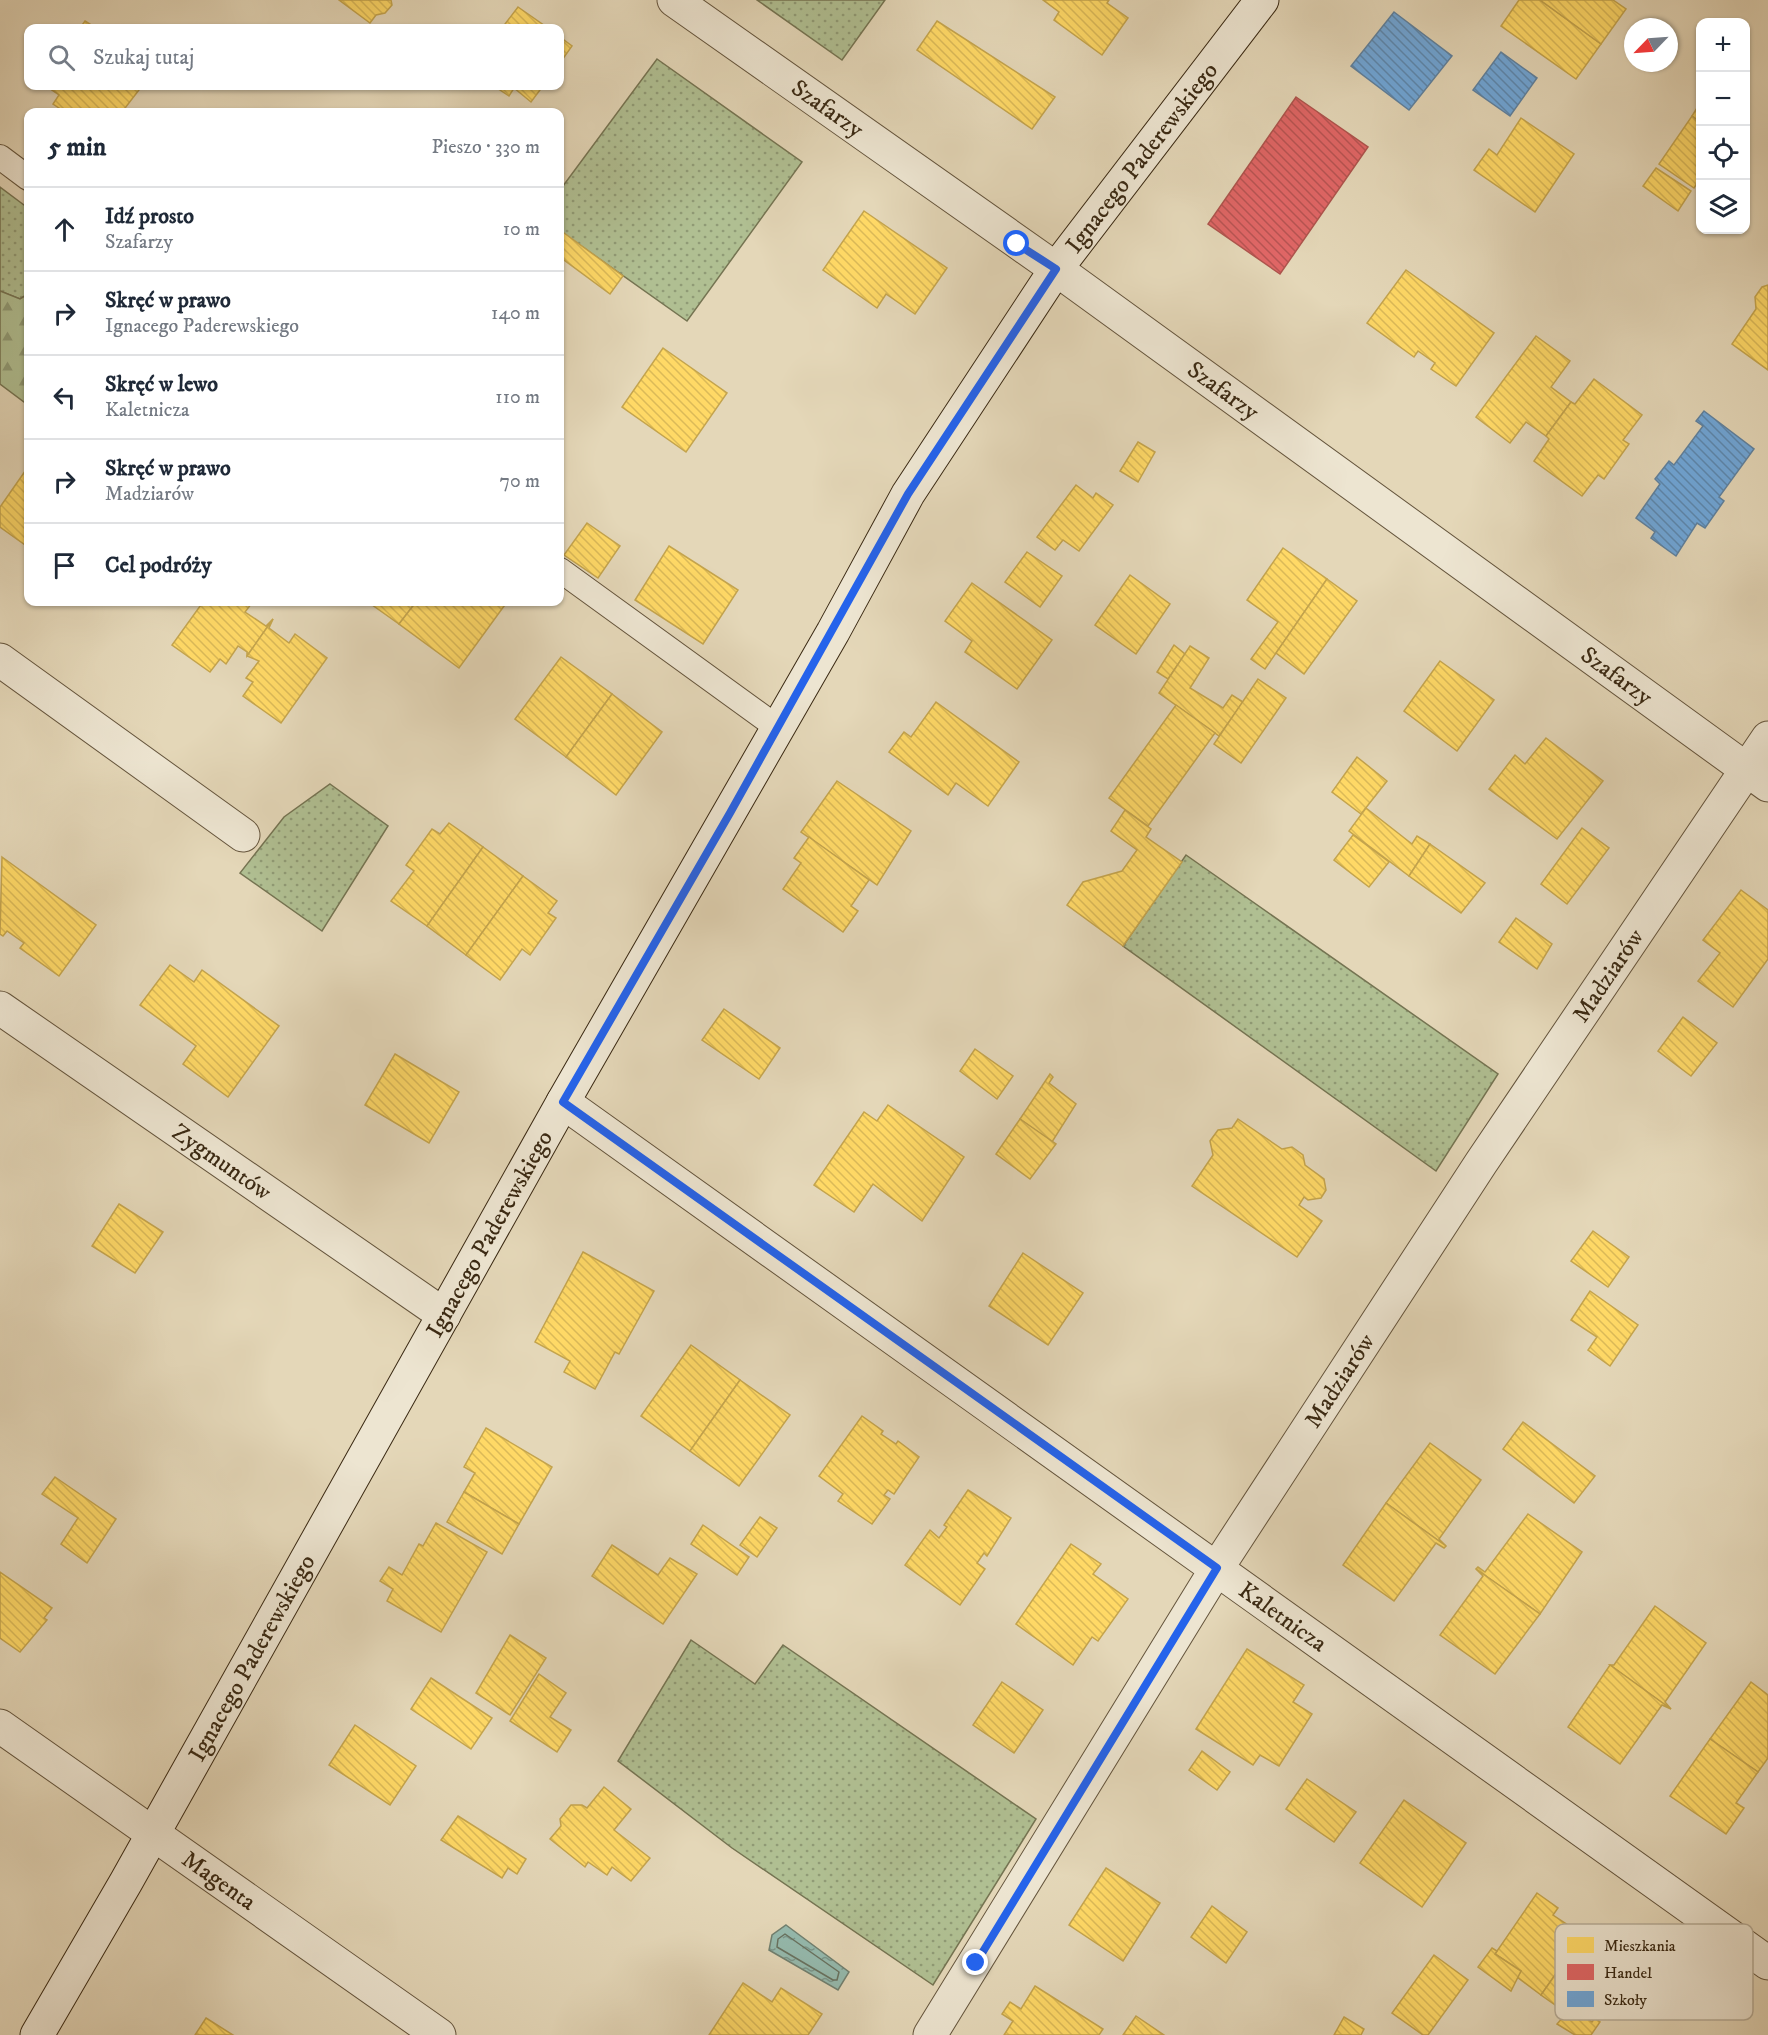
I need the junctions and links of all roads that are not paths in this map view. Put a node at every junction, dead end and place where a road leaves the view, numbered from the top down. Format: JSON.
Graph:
{"nodes":[{"id":1,"x":674,"y":0,"type":"edge"},
{"id":2,"x":1262,"y":0,"type":"edge"},
{"id":3,"x":0,"y":157,"type":"edge"},
{"id":4,"x":24,"y":175,"type":"edge"},
{"id":5,"x":1056,"y":269,"type":"junction"},
{"id":6,"x":564,"y":573,"type":"edge"},
{"id":7,"x":0,"y":660,"type":"edge"},
{"id":8,"x":778,"y":728,"type":"junction"},
{"id":9,"x":1768,"y":738,"type":"edge"},
{"id":10,"x":1757,"y":777,"type":"edge"},
{"id":11,"x":243,"y":835,"type":"dead end"},
{"id":12,"x":0,"y":1008,"type":"edge"},
{"id":13,"x":563,"y":1102,"type":"junction"},
{"id":14,"x":444,"y":1315,"type":"junction"},
{"id":15,"x":1217,"y":1568,"type":"junction"},
{"id":16,"x":0,"y":1726,"type":"edge"},
{"id":17,"x":152,"y":1833,"type":"junction"},
{"id":18,"x":1714,"y":1924,"type":"edge"},
{"id":19,"x":1753,"y":1952,"type":"edge"},
{"id":20,"x":1768,"y":1963,"type":"edge"},
{"id":21,"x":37,"y":2035,"type":"edge"},
{"id":22,"x":439,"y":2035,"type":"edge"},
{"id":23,"x":930,"y":2035,"type":"edge"}],
"edges":[{"from":1,"to":5,"type":"street","name":"Szafarzy"},
{"from":2,"to":5,"type":"street","name":"Ignacego Paderewskiego"},
{"from":3,"to":4,"type":"lane"},
{"from":5,"to":8,"type":"street","name":"Ignacego Paderewskiego"},
{"from":5,"to":10,"type":"street","name":"Szafarzy"},
{"from":6,"to":8,"type":"lane"},
{"from":7,"to":11,"type":"street"},
{"from":8,"to":13,"type":"street","name":"Ignacego Paderewskiego"},
{"from":9,"to":10,"type":"street","name":"Madziarów"},
{"from":10,"to":15,"type":"street","name":"Madziarów"},
{"from":12,"to":14,"type":"street","name":"Zygmuntów"},
{"from":13,"to":14,"type":"street","name":"Ignacego Paderewskiego"},
{"from":13,"to":15,"type":"street","name":"Kaletnicza"},
{"from":14,"to":17,"type":"street","name":"Ignacego Paderewskiego"},
{"from":15,"to":18,"type":"street","name":"Kaletnicza"},
{"from":15,"to":23,"type":"street","name":"Madziarów"},
{"from":16,"to":17,"type":"street","name":"Magenta"},
{"from":17,"to":21,"type":"street","name":"Ignacego Paderewskiego"},
{"from":17,"to":22,"type":"street","name":"Magenta"},
{"from":19,"to":20,"type":"street","name":"Kaletnicza"}]}
